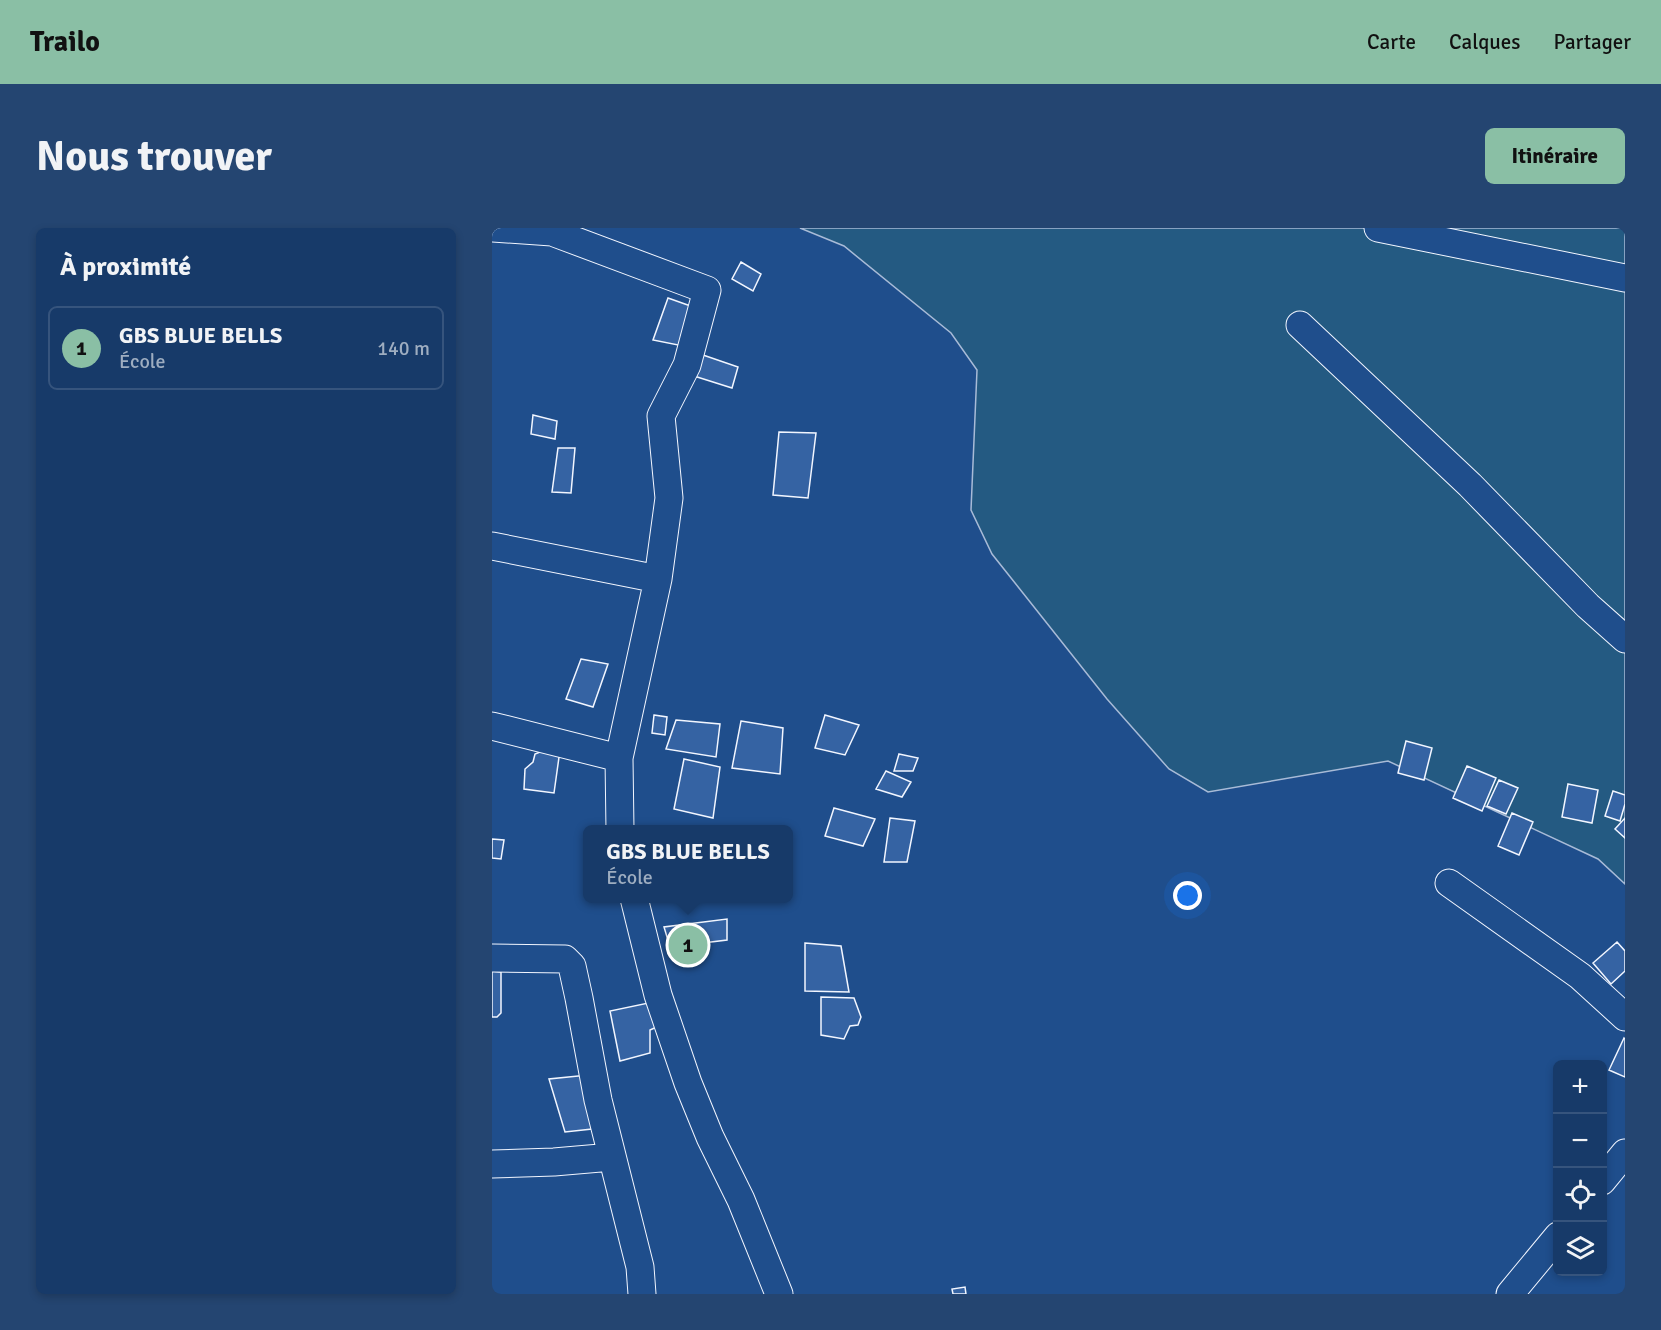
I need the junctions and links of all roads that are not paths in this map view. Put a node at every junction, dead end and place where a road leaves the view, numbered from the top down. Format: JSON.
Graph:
{"nodes":[{"id":1,"x":492,"y":228,"type":"edge"},
{"id":2,"x":1378,"y":228,"type":"edge"},
{"id":3,"x":1625,"y":278,"type":"edge"},
{"id":4,"x":1300,"y":325,"type":"dead end"},
{"id":5,"x":492,"y":546,"type":"edge"},
{"id":6,"x":658,"y":579,"type":"junction"},
{"id":7,"x":1625,"y":639,"type":"edge"},
{"id":8,"x":492,"y":726,"type":"edge"},
{"id":9,"x":619,"y":758,"type":"junction"},
{"id":10,"x":620,"y":825,"type":"edge"},
{"id":11,"x":1449,"y":883,"type":"dead end"},
{"id":12,"x":635,"y":903,"type":"edge"},
{"id":13,"x":492,"y":958,"type":"edge"},
{"id":14,"x":1625,"y":1017,"type":"edge"},
{"id":15,"x":1625,"y":1153,"type":"edge"},
{"id":16,"x":612,"y":1157,"type":"junction"},
{"id":17,"x":492,"y":1164,"type":"edge"},
{"id":18,"x":1607,"y":1175,"type":"edge"},
{"id":19,"x":1553,"y":1241,"type":"edge"},
{"id":20,"x":642,"y":1294,"type":"edge"},
{"id":21,"x":779,"y":1294,"type":"edge"},
{"id":22,"x":1510,"y":1294,"type":"edge"}],
"edges":[{"from":1,"to":6,"type":"street"},
{"from":2,"to":3,"type":"street"},
{"from":4,"to":7,"type":"street"},
{"from":5,"to":6,"type":"street"},
{"from":6,"to":9,"type":"street"},
{"from":8,"to":9,"type":"street"},
{"from":9,"to":10,"type":"street"},
{"from":11,"to":14,"type":"street"},
{"from":12,"to":21,"type":"street"},
{"from":13,"to":16,"type":"street"},
{"from":15,"to":18,"type":"street"},
{"from":16,"to":17,"type":"street"},
{"from":16,"to":20,"type":"street"},
{"from":19,"to":22,"type":"street"}]}
